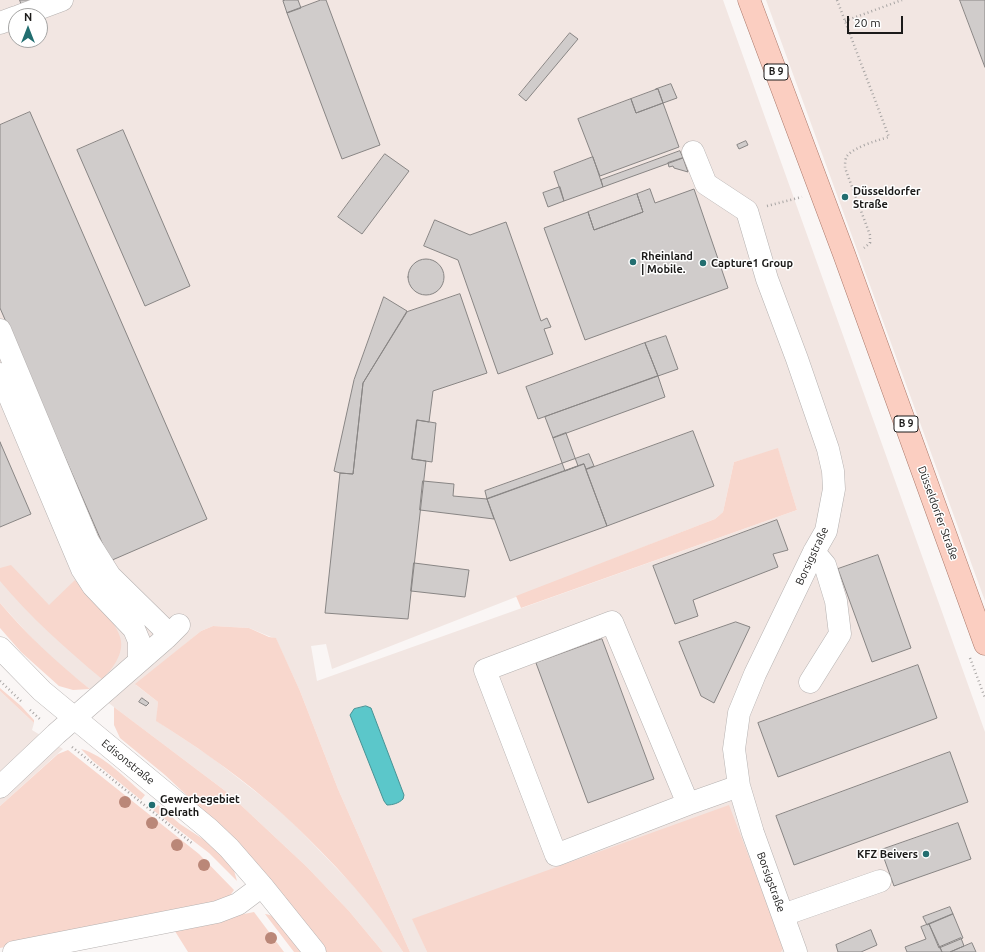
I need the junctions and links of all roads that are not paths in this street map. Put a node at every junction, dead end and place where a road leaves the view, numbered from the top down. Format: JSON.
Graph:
{"nodes":[{"id":1,"x":62,"y":0,"type":"edge"},
{"id":2,"x":749,"y":0,"type":"edge"},
{"id":3,"x":40,"y":8,"type":"edge"},
{"id":4,"x":693,"y":152,"type":"dead end"},
{"id":5,"x":0,"y":330,"type":"edge"},
{"id":6,"x":0,"y":374,"type":"edge"},
{"id":7,"x":814,"y":552,"type":"junction"},
{"id":8,"x":985,"y":644,"type":"edge"},
{"id":9,"x":0,"y":648,"type":"edge"},
{"id":10,"x":139,"y":661,"type":"junction"},
{"id":11,"x":810,"y":682,"type":"dead end"},
{"id":12,"x":75,"y":719,"type":"junction"},
{"id":13,"x":739,"y":786,"type":"junction"},
{"id":14,"x":0,"y":788,"type":"edge"},
{"id":15,"x":688,"y":804,"type":"junction"},
{"id":16,"x":880,"y":881,"type":"dead end"},
{"id":17,"x":262,"y":886,"type":"junction"},
{"id":18,"x":783,"y":915,"type":"junction"},
{"id":19,"x":14,"y":952,"type":"edge"},
{"id":20,"x":315,"y":952,"type":"edge"},
{"id":21,"x":796,"y":952,"type":"edge"}],
"edges":[{"from":1,"to":3,"type":"street"},
{"from":2,"to":8,"type":"main road","name":"Düsseldorfer Straße","number":"B 9"},
{"from":4,"to":7,"type":"street","name":"Borsigstraße"},
{"from":5,"to":10,"type":"street"},
{"from":6,"to":10,"type":"street"},
{"from":7,"to":11,"type":"street"},
{"from":7,"to":13,"type":"street","name":"Borsigstraße"},
{"from":9,"to":12,"type":"street","name":"Edisonstraße"},
{"from":10,"to":12,"type":"street"},
{"from":12,"to":14,"type":"street"},
{"from":12,"to":17,"type":"street","name":"Edisonstraße"},
{"from":13,"to":15,"type":"street"},
{"from":13,"to":18,"type":"street","name":"Borsigstraße"},
{"from":15,"to":15,"type":"street"},
{"from":16,"to":18,"type":"street"},
{"from":17,"to":19,"type":"street"},
{"from":17,"to":20,"type":"street","name":"Edisonstraße"},
{"from":18,"to":21,"type":"street","name":"Borsigstraße"}]}
